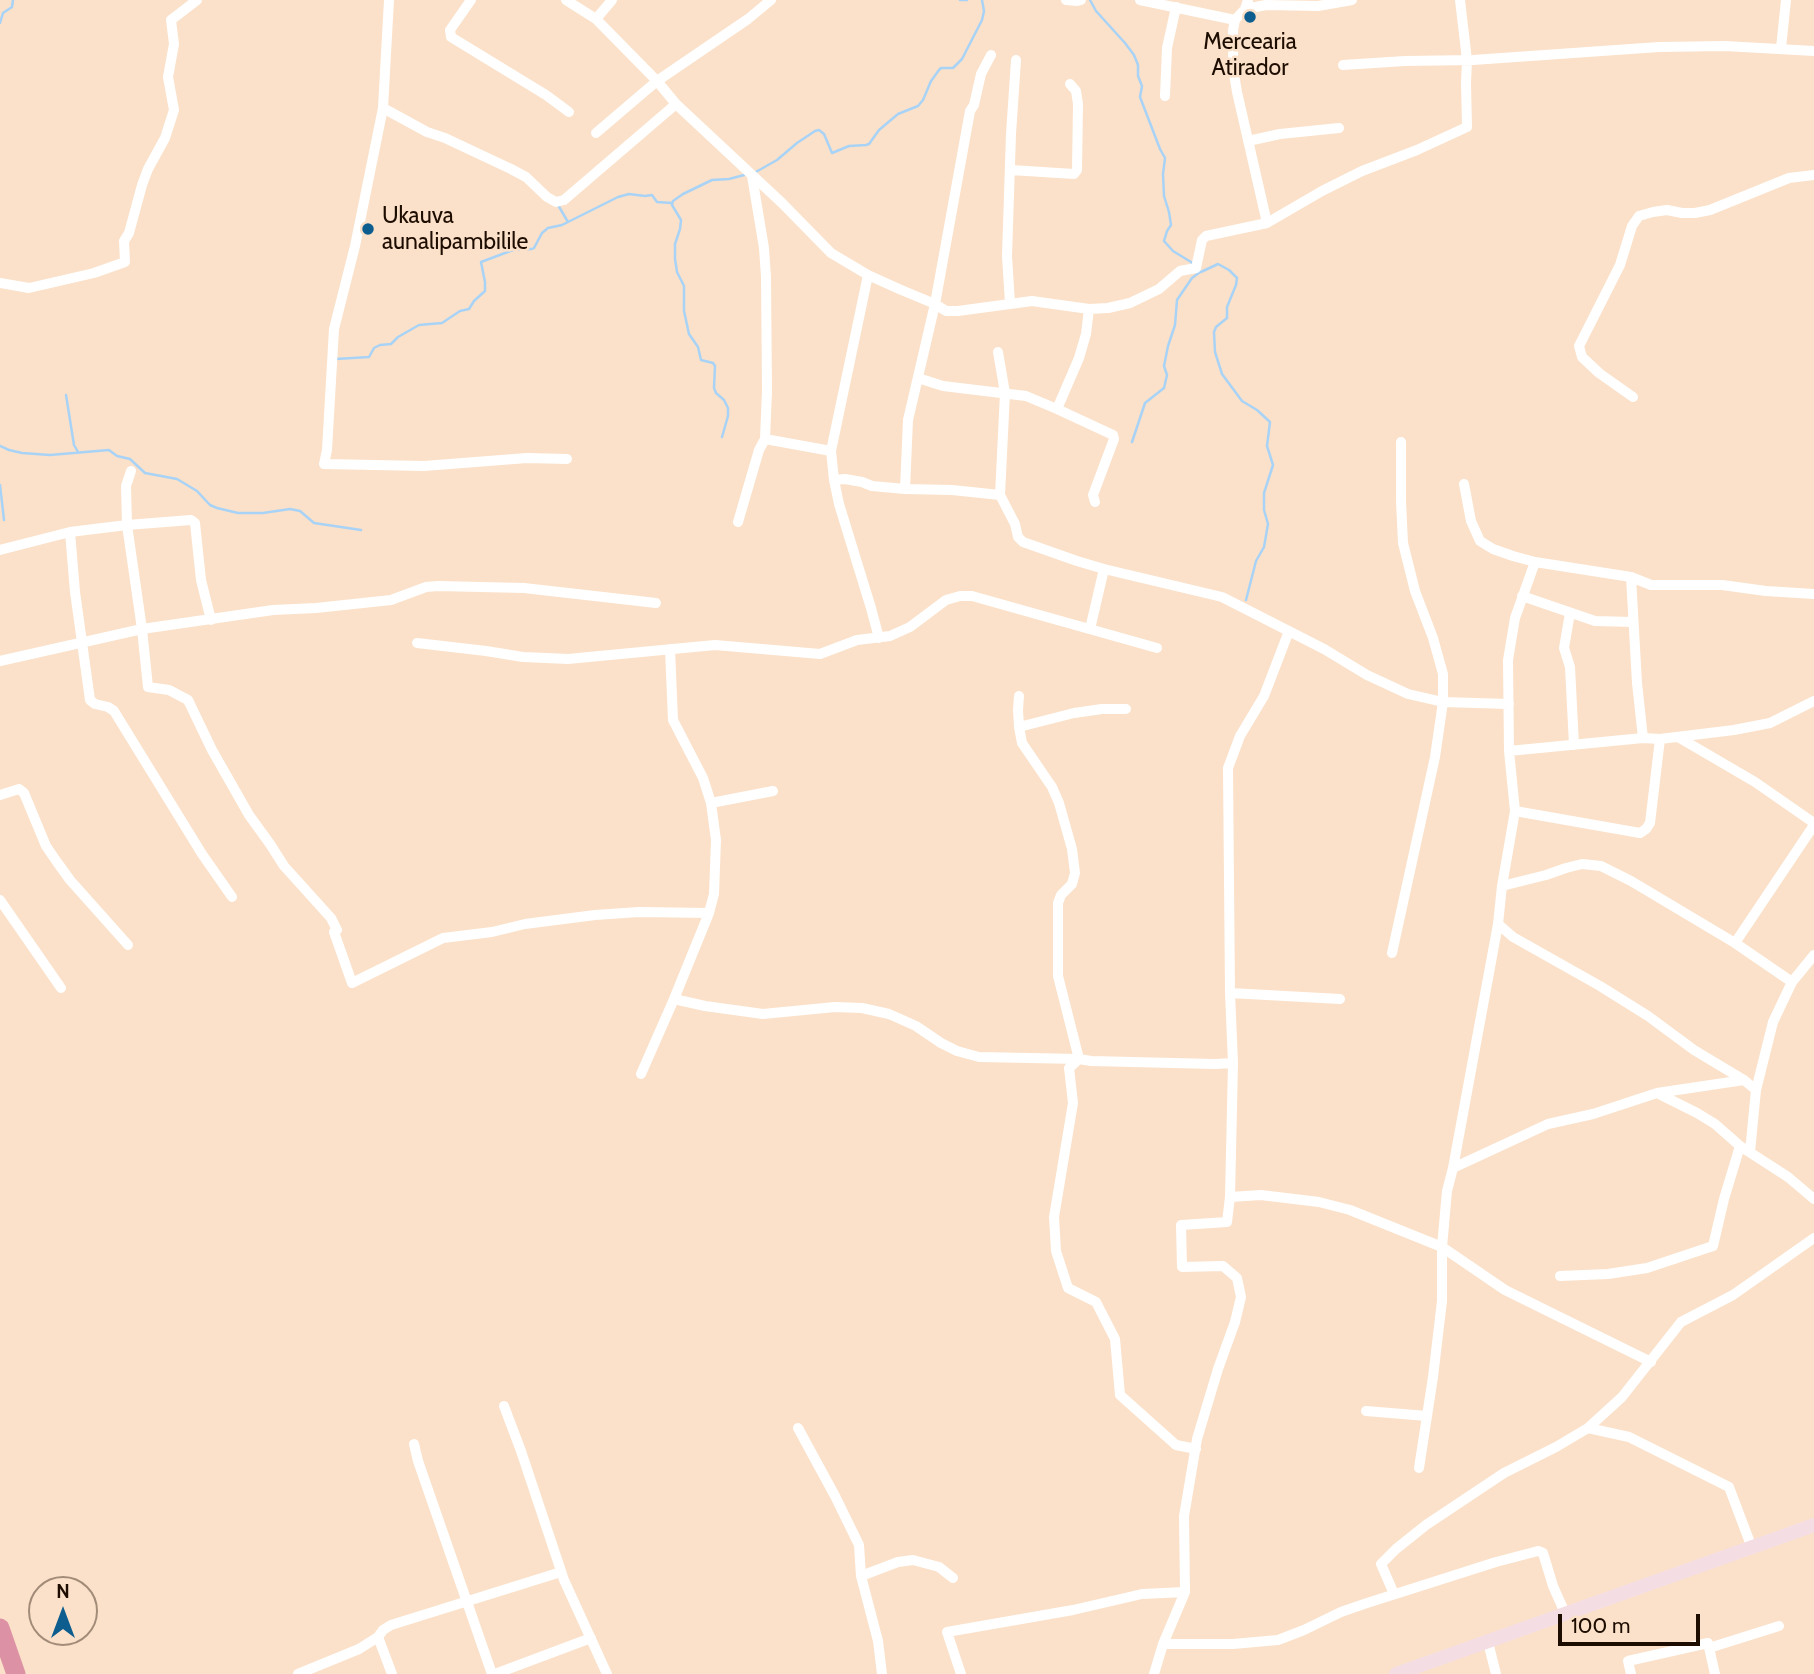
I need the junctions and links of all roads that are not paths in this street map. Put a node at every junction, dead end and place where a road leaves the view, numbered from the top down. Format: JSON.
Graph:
{"nodes":[{"id":1,"x":197,"y":0,"type":"edge"},
{"id":2,"x":389,"y":0,"type":"edge"},
{"id":3,"x":471,"y":0,"type":"edge"},
{"id":4,"x":566,"y":0,"type":"edge"},
{"id":5,"x":612,"y":0,"type":"edge"},
{"id":6,"x":771,"y":0,"type":"edge"},
{"id":7,"x":1066,"y":0,"type":"edge"},
{"id":8,"x":1081,"y":0,"type":"edge"},
{"id":9,"x":1140,"y":0,"type":"edge"},
{"id":10,"x":1352,"y":0,"type":"edge"},
{"id":11,"x":1460,"y":0,"type":"edge"},
{"id":12,"x":1786,"y":0,"type":"edge"},
{"id":13,"x":1246,"y":5,"type":"edge"},
{"id":14,"x":1176,"y":7,"type":"junction"},
{"id":15,"x":596,"y":19,"type":"junction"},
{"id":16,"x":1235,"y":20,"type":"junction"},
{"id":17,"x":1781,"y":48,"type":"junction"},
{"id":18,"x":1814,"y":51,"type":"edge"},
{"id":19,"x":991,"y":55,"type":"dead end"},
{"id":20,"x":1016,"y":60,"type":"dead end"},
{"id":21,"x":1467,"y":60,"type":"junction"},
{"id":22,"x":1343,"y":65,"type":"dead end"},
{"id":23,"x":657,"y":81,"type":"junction"},
{"id":24,"x":1070,"y":84,"type":"dead end"},
{"id":25,"x":1165,"y":96,"type":"dead end"},
{"id":26,"x":676,"y":104,"type":"junction"},
{"id":27,"x":383,"y":108,"type":"junction"},
{"id":28,"x":569,"y":112,"type":"dead end"},
{"id":29,"x":1339,"y":128,"type":"dead end"},
{"id":30,"x":596,"y":133,"type":"dead end"},
{"id":31,"x":1248,"y":141,"type":"junction"},
{"id":32,"x":1011,"y":170,"type":"junction"},
{"id":33,"x":1814,"y":175,"type":"edge"},
{"id":34,"x":752,"y":176,"type":"junction"},
{"id":35,"x":1267,"y":223,"type":"junction"},
{"id":36,"x":868,"y":275,"type":"junction"},
{"id":37,"x":0,"y":283,"type":"edge"},
{"id":38,"x":1010,"y":303,"type":"junction"},
{"id":39,"x":935,"y":304,"type":"junction"},
{"id":40,"x":1089,"y":309,"type":"junction"},
{"id":41,"x":998,"y":352,"type":"dead end"},
{"id":42,"x":918,"y":379,"type":"junction"},
{"id":43,"x":1004,"y":393,"type":"junction"},
{"id":44,"x":1633,"y":397,"type":"dead end"},
{"id":45,"x":1057,"y":409,"type":"junction"},
{"id":46,"x":765,"y":439,"type":"junction"},
{"id":47,"x":1401,"y":442,"type":"dead end"},
{"id":48,"x":831,"y":451,"type":"junction"},
{"id":49,"x":567,"y":459,"type":"dead end"},
{"id":50,"x":131,"y":471,"type":"dead end"},
{"id":51,"x":834,"y":480,"type":"junction"},
{"id":52,"x":1464,"y":484,"type":"dead end"},
{"id":53,"x":905,"y":489,"type":"junction"},
{"id":54,"x":1000,"y":495,"type":"junction"},
{"id":55,"x":1095,"y":502,"type":"dead end"},
{"id":56,"x":738,"y":522,"type":"dead end"},
{"id":57,"x":127,"y":525,"type":"junction"},
{"id":58,"x":70,"y":532,"type":"junction"},
{"id":59,"x":0,"y":550,"type":"edge"},
{"id":60,"x":1535,"y":562,"type":"junction"},
{"id":61,"x":1104,"y":569,"type":"junction"},
{"id":62,"x":1631,"y":577,"type":"junction"},
{"id":63,"x":1814,"y":594,"type":"edge"},
{"id":64,"x":1522,"y":596,"type":"junction"},
{"id":65,"x":656,"y":603,"type":"dead end"},
{"id":66,"x":1570,"y":613,"type":"junction"},
{"id":67,"x":211,"y":620,"type":"junction"},
{"id":68,"x":1633,"y":622,"type":"junction"},
{"id":69,"x":142,"y":629,"type":"junction"},
{"id":70,"x":1090,"y":629,"type":"junction"},
{"id":71,"x":1289,"y":631,"type":"junction"},
{"id":72,"x":879,"y":638,"type":"junction"},
{"id":73,"x":82,"y":642,"type":"junction"},
{"id":74,"x":417,"y":643,"type":"dead end"},
{"id":75,"x":1157,"y":648,"type":"dead end"},
{"id":76,"x":670,"y":649,"type":"junction"},
{"id":77,"x":0,"y":661,"type":"edge"},
{"id":78,"x":1019,"y":696,"type":"dead end"},
{"id":79,"x":1814,"y":701,"type":"edge"},
{"id":80,"x":1443,"y":702,"type":"junction"},
{"id":81,"x":1509,"y":704,"type":"junction"},
{"id":82,"x":1126,"y":709,"type":"dead end"},
{"id":83,"x":1019,"y":727,"type":"junction"},
{"id":84,"x":1678,"y":737,"type":"junction"},
{"id":85,"x":1643,"y":738,"type":"junction"},
{"id":86,"x":1660,"y":739,"type":"junction"},
{"id":87,"x":1574,"y":745,"type":"junction"},
{"id":88,"x":1509,"y":751,"type":"junction"},
{"id":89,"x":773,"y":791,"type":"dead end"},
{"id":90,"x":0,"y":795,"type":"edge"},
{"id":91,"x":711,"y":803,"type":"junction"},
{"id":92,"x":1515,"y":811,"type":"junction"},
{"id":93,"x":1814,"y":824,"type":"edge"},
{"id":94,"x":1502,"y":886,"type":"junction"},
{"id":95,"x":232,"y":897,"type":"dead end"},
{"id":96,"x":0,"y":900,"type":"edge"},
{"id":97,"x":709,"y":913,"type":"junction"},
{"id":98,"x":1498,"y":924,"type":"junction"},
{"id":99,"x":1735,"y":943,"type":"junction"},
{"id":100,"x":128,"y":945,"type":"dead end"},
{"id":101,"x":1392,"y":953,"type":"dead end"},
{"id":102,"x":1814,"y":955,"type":"edge"},
{"id":103,"x":1792,"y":982,"type":"junction"},
{"id":104,"x":61,"y":988,"type":"dead end"},
{"id":105,"x":1230,"y":993,"type":"junction"},
{"id":106,"x":674,"y":999,"type":"junction"},
{"id":107,"x":1340,"y":999,"type":"dead end"},
{"id":108,"x":1079,"y":1059,"type":"junction"},
{"id":109,"x":1233,"y":1063,"type":"junction"},
{"id":110,"x":641,"y":1074,"type":"dead end"},
{"id":111,"x":1744,"y":1080,"type":"junction"},
{"id":112,"x":1756,"y":1090,"type":"junction"},
{"id":113,"x":1657,"y":1093,"type":"junction"},
{"id":114,"x":1745,"y":1149,"type":"junction"},
{"id":115,"x":1453,"y":1168,"type":"junction"},
{"id":116,"x":1230,"y":1197,"type":"junction"},
{"id":117,"x":1814,"y":1199,"type":"edge"},
{"id":118,"x":1814,"y":1238,"type":"edge"},
{"id":119,"x":1442,"y":1247,"type":"junction"},
{"id":120,"x":1560,"y":1276,"type":"dead end"},
{"id":121,"x":1651,"y":1362,"type":"junction"},
{"id":122,"x":504,"y":1406,"type":"dead end"},
{"id":123,"x":1366,"y":1412,"type":"dead end"},
{"id":124,"x":1427,"y":1416,"type":"junction"},
{"id":125,"x":798,"y":1428,"type":"dead end"},
{"id":126,"x":1588,"y":1428,"type":"junction"},
{"id":127,"x":414,"y":1444,"type":"dead end"},
{"id":128,"x":1196,"y":1449,"type":"junction"},
{"id":129,"x":1419,"y":1468,"type":"dead end"},
{"id":130,"x":1814,"y":1525,"type":"edge"},
{"id":131,"x":1752,"y":1548,"type":"junction"},
{"id":132,"x":561,"y":1572,"type":"junction"},
{"id":133,"x":861,"y":1576,"type":"junction"},
{"id":134,"x":953,"y":1578,"type":"dead end"},
{"id":135,"x":1185,"y":1592,"type":"junction"},
{"id":136,"x":1394,"y":1594,"type":"junction"},
{"id":137,"x":467,"y":1600,"type":"junction"},
{"id":138,"x":1565,"y":1613,"type":"junction"},
{"id":139,"x":1779,"y":1626,"type":"dead end"},
{"id":140,"x":0,"y":1628,"type":"edge"},
{"id":141,"x":378,"y":1637,"type":"junction"},
{"id":142,"x":591,"y":1638,"type":"junction"},
{"id":143,"x":1488,"y":1642,"type":"junction"},
{"id":144,"x":1163,"y":1644,"type":"junction"},
{"id":145,"x":1709,"y":1648,"type":"junction"},
{"id":146,"x":16,"y":1674,"type":"edge"},
{"id":147,"x":298,"y":1674,"type":"edge"},
{"id":148,"x":392,"y":1674,"type":"edge"},
{"id":149,"x":493,"y":1674,"type":"edge"},
{"id":150,"x":607,"y":1674,"type":"edge"},
{"id":151,"x":882,"y":1674,"type":"edge"},
{"id":152,"x":961,"y":1674,"type":"edge"},
{"id":153,"x":1154,"y":1674,"type":"edge"},
{"id":154,"x":1396,"y":1674,"type":"edge"},
{"id":155,"x":1496,"y":1674,"type":"edge"},
{"id":156,"x":1631,"y":1674,"type":"edge"},
{"id":157,"x":1715,"y":1674,"type":"edge"}],
"edges":[{"from":1,"to":37,"type":"street"},
{"from":2,"to":27,"type":"street"},
{"from":3,"to":28,"type":"street"},
{"from":4,"to":15,"type":"street"},
{"from":5,"to":15,"type":"street"},
{"from":6,"to":23,"type":"street"},
{"from":7,"to":8,"type":"street"},
{"from":9,"to":14,"type":"street"},
{"from":10,"to":13,"type":"street"},
{"from":11,"to":21,"type":"street"},
{"from":12,"to":17,"type":"street"},
{"from":13,"to":16,"type":"street"},
{"from":14,"to":16,"type":"street"},
{"from":14,"to":25,"type":"street"},
{"from":15,"to":23,"type":"street"},
{"from":16,"to":31,"type":"street"},
{"from":17,"to":18,"type":"street"},
{"from":17,"to":21,"type":"street"},
{"from":19,"to":39,"type":"street"},
{"from":20,"to":32,"type":"street"},
{"from":21,"to":22,"type":"street"},
{"from":21,"to":35,"type":"street"},
{"from":23,"to":26,"type":"street"},
{"from":23,"to":30,"type":"street"},
{"from":24,"to":32,"type":"street"},
{"from":26,"to":27,"type":"street"},
{"from":26,"to":34,"type":"street"},
{"from":27,"to":49,"type":"street"},
{"from":29,"to":31,"type":"street"},
{"from":31,"to":35,"type":"street"},
{"from":32,"to":38,"type":"street"},
{"from":33,"to":44,"type":"street"},
{"from":34,"to":36,"type":"street"},
{"from":34,"to":46,"type":"street"},
{"from":35,"to":40,"type":"street"},
{"from":36,"to":39,"type":"street"},
{"from":36,"to":48,"type":"street"},
{"from":38,"to":39,"type":"street"},
{"from":38,"to":40,"type":"street"},
{"from":39,"to":42,"type":"street"},
{"from":40,"to":45,"type":"street"},
{"from":41,"to":43,"type":"street"},
{"from":42,"to":43,"type":"street"},
{"from":42,"to":53,"type":"street"},
{"from":43,"to":45,"type":"street"},
{"from":43,"to":54,"type":"street"},
{"from":45,"to":55,"type":"street"},
{"from":46,"to":48,"type":"street"},
{"from":46,"to":56,"type":"street"},
{"from":47,"to":80,"type":"street"},
{"from":48,"to":51,"type":"street"},
{"from":50,"to":57,"type":"street"},
{"from":51,"to":53,"type":"street"},
{"from":51,"to":72,"type":"street"},
{"from":52,"to":60,"type":"street"},
{"from":53,"to":54,"type":"street"},
{"from":54,"to":61,"type":"street"},
{"from":57,"to":58,"type":"street"},
{"from":57,"to":67,"type":"street"},
{"from":57,"to":69,"type":"street"},
{"from":58,"to":59,"type":"street"},
{"from":58,"to":73,"type":"street"},
{"from":60,"to":62,"type":"street"},
{"from":60,"to":64,"type":"street"},
{"from":61,"to":70,"type":"street"},
{"from":61,"to":71,"type":"street"},
{"from":62,"to":63,"type":"street"},
{"from":62,"to":68,"type":"street"},
{"from":64,"to":66,"type":"street"},
{"from":64,"to":81,"type":"street"},
{"from":65,"to":67,"type":"street"},
{"from":66,"to":68,"type":"street"},
{"from":66,"to":87,"type":"street"},
{"from":67,"to":69,"type":"street"},
{"from":68,"to":85,"type":"street"},
{"from":69,"to":73,"type":"street"},
{"from":69,"to":97,"type":"street"},
{"from":70,"to":72,"type":"street"},
{"from":70,"to":75,"type":"street"},
{"from":71,"to":80,"type":"street"},
{"from":71,"to":105,"type":"street"},
{"from":72,"to":76,"type":"street"},
{"from":73,"to":77,"type":"street"},
{"from":73,"to":95,"type":"street"},
{"from":74,"to":76,"type":"street"},
{"from":76,"to":91,"type":"street"},
{"from":78,"to":83,"type":"street"},
{"from":79,"to":84,"type":"street"},
{"from":80,"to":81,"type":"street"},
{"from":80,"to":101,"type":"street"},
{"from":81,"to":88,"type":"street"},
{"from":82,"to":83,"type":"street"},
{"from":83,"to":108,"type":"street"},
{"from":84,"to":86,"type":"street"},
{"from":84,"to":93,"type":"street"},
{"from":85,"to":86,"type":"street"},
{"from":85,"to":87,"type":"street"},
{"from":86,"to":92,"type":"street"},
{"from":87,"to":88,"type":"street"},
{"from":88,"to":92,"type":"street"},
{"from":89,"to":91,"type":"street"},
{"from":90,"to":100,"type":"street"},
{"from":91,"to":97,"type":"street"},
{"from":92,"to":94,"type":"street"},
{"from":93,"to":99,"type":"street"},
{"from":94,"to":98,"type":"street"},
{"from":94,"to":99,"type":"street"},
{"from":96,"to":104,"type":"street"},
{"from":97,"to":106,"type":"street"},
{"from":98,"to":111,"type":"street"},
{"from":98,"to":115,"type":"street"},
{"from":99,"to":103,"type":"street"},
{"from":102,"to":103,"type":"street"},
{"from":103,"to":112,"type":"street"},
{"from":105,"to":107,"type":"street"},
{"from":105,"to":109,"type":"street"},
{"from":106,"to":108,"type":"street"},
{"from":106,"to":110,"type":"street"},
{"from":108,"to":109,"type":"street"},
{"from":108,"to":128,"type":"street"},
{"from":109,"to":116,"type":"street"},
{"from":111,"to":112,"type":"street"},
{"from":111,"to":113,"type":"street"},
{"from":112,"to":114,"type":"street"},
{"from":113,"to":114,"type":"street"},
{"from":113,"to":115,"type":"street"},
{"from":114,"to":117,"type":"street"},
{"from":114,"to":120,"type":"street"},
{"from":115,"to":119,"type":"street"},
{"from":116,"to":119,"type":"street"},
{"from":116,"to":128,"type":"street"},
{"from":118,"to":121,"type":"street"},
{"from":119,"to":121,"type":"street"},
{"from":119,"to":124,"type":"street"},
{"from":121,"to":126,"type":"street"},
{"from":122,"to":132,"type":"street"},
{"from":123,"to":124,"type":"street"},
{"from":124,"to":129,"type":"street"},
{"from":125,"to":133,"type":"street"},
{"from":126,"to":131,"type":"street"},
{"from":126,"to":136,"type":"street"},
{"from":127,"to":137,"type":"street"},
{"from":128,"to":135,"type":"street"},
{"from":130,"to":131,"type":"main road"},
{"from":131,"to":138,"type":"main road"},
{"from":132,"to":137,"type":"street"},
{"from":132,"to":142,"type":"street"},
{"from":133,"to":134,"type":"street"},
{"from":133,"to":151,"type":"street"},
{"from":135,"to":144,"type":"street"},
{"from":135,"to":152,"type":"street"},
{"from":136,"to":138,"type":"street"},
{"from":136,"to":144,"type":"street"},
{"from":137,"to":141,"type":"street"},
{"from":137,"to":149,"type":"street"},
{"from":138,"to":143,"type":"main road"},
{"from":139,"to":145,"type":"street"},
{"from":140,"to":146,"type":"highway"},
{"from":141,"to":147,"type":"street"},
{"from":141,"to":148,"type":"street"},
{"from":142,"to":149,"type":"street"},
{"from":142,"to":150,"type":"street"},
{"from":143,"to":154,"type":"main road"},
{"from":143,"to":155,"type":"street"},
{"from":144,"to":153,"type":"street"},
{"from":145,"to":156,"type":"street"},
{"from":145,"to":157,"type":"street"}]}
